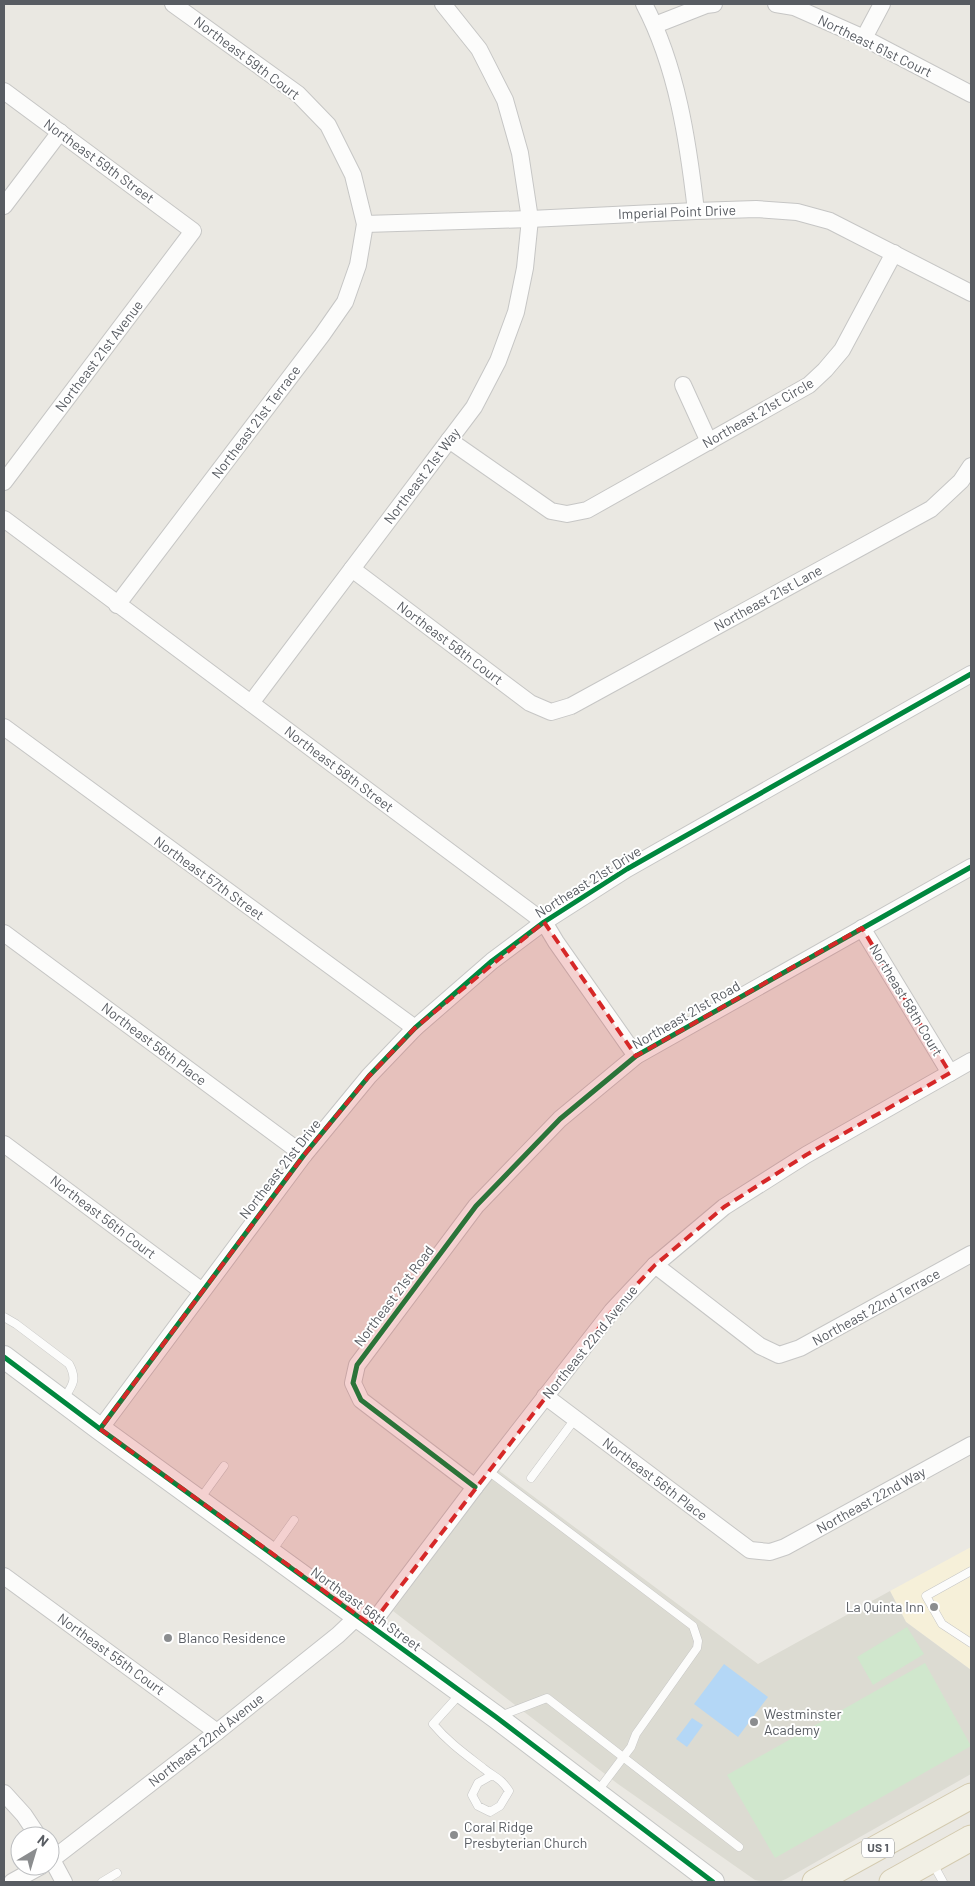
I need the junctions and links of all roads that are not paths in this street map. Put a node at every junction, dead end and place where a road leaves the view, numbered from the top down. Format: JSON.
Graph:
{"nodes":[{"id":1,"x":174,"y":4,"type":"edge"},
{"id":2,"x":443,"y":4,"type":"edge"},
{"id":3,"x":644,"y":4,"type":"edge"},
{"id":4,"x":714,"y":4,"type":"edge"},
{"id":5,"x":776,"y":4,"type":"edge"},
{"id":6,"x":882,"y":4,"type":"edge"},
{"id":7,"x":655,"y":25,"type":"junction"},
{"id":8,"x":864,"y":38,"type":"junction"},
{"id":9,"x":4,"y":91,"type":"edge"},
{"id":10,"x":971,"y":94,"type":"edge"},
{"id":11,"x":60,"y":132,"type":"junction"},
{"id":12,"x":4,"y":206,"type":"edge"},
{"id":13,"x":696,"y":210,"type":"junction"},
{"id":14,"x":530,"y":219,"type":"junction"},
{"id":15,"x":365,"y":224,"type":"junction"},
{"id":16,"x":193,"y":231,"type":"joint"},
{"id":17,"x":894,"y":253,"type":"junction"},
{"id":18,"x":971,"y":292,"type":"edge"},
{"id":19,"x":683,"y":385,"type":"dead end"},
{"id":20,"x":449,"y":440,"type":"junction"},
{"id":21,"x":709,"y":442,"type":"junction"},
{"id":22,"x":971,"y":466,"type":"edge"},
{"id":23,"x":4,"y":482,"type":"edge"},
{"id":24,"x":966,"y":484,"type":"edge"},
{"id":25,"x":4,"y":519,"type":"edge"},
{"id":26,"x":352,"y":569,"type":"junction"},
{"id":27,"x":117,"y":605,"type":"junction"},
{"id":28,"x":971,"y":674,"type":"edge"},
{"id":29,"x":251,"y":703,"type":"junction"},
{"id":30,"x":550,"y":712,"type":"joint"},
{"id":31,"x":4,"y":727,"type":"edge"},
{"id":32,"x":971,"y":867,"type":"edge"},
{"id":33,"x":544,"y":922,"type":"junction"},
{"id":34,"x":862,"y":928,"type":"junction"},
{"id":35,"x":4,"y":933,"type":"edge"},
{"id":36,"x":415,"y":1028,"type":"junction"},
{"id":37,"x":636,"y":1056,"type":"junction"},
{"id":38,"x":971,"y":1061,"type":"edge"},
{"id":39,"x":950,"y":1073,"type":"junction"},
{"id":40,"x":4,"y":1144,"type":"edge"},
{"id":41,"x":304,"y":1155,"type":"junction"},
{"id":42,"x":971,"y":1254,"type":"edge"},
{"id":43,"x":655,"y":1265,"type":"junction"},
{"id":44,"x":202,"y":1291,"type":"junction"},
{"id":45,"x":4,"y":1317,"type":"edge"},
{"id":46,"x":4,"y":1357,"type":"edge"},
{"id":47,"x":545,"y":1396,"type":"junction"},
{"id":48,"x":62,"y":1401,"type":"junction"},
{"id":49,"x":575,"y":1419,"type":"junction"},
{"id":50,"x":100,"y":1429,"type":"junction"},
{"id":51,"x":971,"y":1445,"type":"edge"},
{"id":52,"x":224,"y":1466,"type":"dead end"},
{"id":53,"x":487,"y":1470,"type":"junction"},
{"id":54,"x":531,"y":1478,"type":"dead end"},
{"id":55,"x":475,"y":1487,"type":"junction"},
{"id":56,"x":199,"y":1501,"type":"junction"},
{"id":57,"x":294,"y":1520,"type":"dead end"},
{"id":58,"x":770,"y":1552,"type":"joint"},
{"id":59,"x":271,"y":1553,"type":"junction"},
{"id":60,"x":971,"y":1571,"type":"edge"},
{"id":61,"x":4,"y":1576,"type":"edge"},
{"id":62,"x":364,"y":1620,"type":"junction"},
{"id":63,"x":971,"y":1644,"type":"edge"},
{"id":64,"x":461,"y":1693,"type":"junction"},
{"id":65,"x":496,"y":1717,"type":"junction"},
{"id":66,"x":217,"y":1732,"type":"junction"},
{"id":67,"x":624,"y":1757,"type":"junction"},
{"id":68,"x":492,"y":1775,"type":"junction"},
{"id":69,"x":4,"y":1793,"type":"edge"},
{"id":70,"x":596,"y":1793,"type":"junction"},
{"id":71,"x":971,"y":1796,"type":"edge"},
{"id":72,"x":31,"y":1826,"type":"edge"},
{"id":73,"x":971,"y":1838,"type":"edge"},
{"id":74,"x":739,"y":1847,"type":"dead end"},
{"id":75,"x":60,"y":1851,"type":"edge"},
{"id":76,"x":931,"y":1861,"type":"junction"},
{"id":77,"x":117,"y":1873,"type":"dead end"},
{"id":78,"x":102,"y":1882,"type":"edge"},
{"id":79,"x":713,"y":1882,"type":"edge"},
{"id":80,"x":815,"y":1882,"type":"edge"},
{"id":81,"x":892,"y":1882,"type":"edge"},
{"id":82,"x":943,"y":1882,"type":"edge"}],
"edges":[{"from":1,"to":15,"type":"street","name":"Northeast 59th Court"},
{"from":2,"to":14,"type":"street","name":"Northeast 21st Way"},
{"from":3,"to":7,"type":"street"},
{"from":4,"to":7,"type":"street"},
{"from":5,"to":8,"type":"street","name":"Northeast 61st Court"},
{"from":6,"to":8,"type":"street"},
{"from":7,"to":13,"type":"street"},
{"from":8,"to":10,"type":"street","name":"Northeast 61st Court"},
{"from":9,"to":11,"type":"street","name":"Northeast 59th Street"},
{"from":11,"to":12,"type":"street"},
{"from":11,"to":16,"type":"street","name":"Northeast 59th Street"},
{"from":13,"to":14,"type":"street","name":"Imperial Point Drive"},
{"from":13,"to":17,"type":"street","name":"Imperial Point Drive"},
{"from":14,"to":15,"type":"street","name":"Imperial Point Drive"},
{"from":14,"to":20,"type":"street","name":"Northeast 21st Way"},
{"from":15,"to":27,"type":"street","name":"Northeast 21st Terrace"},
{"from":16,"to":23,"type":"street","name":"Northeast 21st Avenue"},
{"from":17,"to":18,"type":"street","name":"Imperial Point Drive"},
{"from":17,"to":21,"type":"street","name":"Northeast 21st Circle"},
{"from":19,"to":21,"type":"street"},
{"from":20,"to":21,"type":"street","name":"Northeast 21st Circle"},
{"from":20,"to":26,"type":"street","name":"Northeast 21st Way"},
{"from":22,"to":24,"type":"street","name":"Northeast 21st Lane"},
{"from":24,"to":30,"type":"street","name":"Northeast 21st Lane"},
{"from":25,"to":27,"type":"street","name":"Northeast 58th Street"},
{"from":26,"to":29,"type":"street","name":"Northeast 21st Way"},
{"from":26,"to":30,"type":"street","name":"Northeast 58th Court"},
{"from":27,"to":29,"type":"street","name":"Northeast 58th Street"},
{"from":28,"to":33,"type":"street","name":"Northeast 21st Drive"},
{"from":29,"to":33,"type":"street","name":"Northeast 58th Street"},
{"from":31,"to":36,"type":"street","name":"Northeast 57th Street"},
{"from":32,"to":34,"type":"street","name":"Northeast 21st Road"},
{"from":33,"to":36,"type":"street","name":"Northeast 21st Drive"},
{"from":33,"to":37,"type":"street","name":"Northeast 58th Street"},
{"from":34,"to":37,"type":"street","name":"Northeast 21st Road"},
{"from":34,"to":39,"type":"street","name":"Northeast 58th Court"},
{"from":35,"to":41,"type":"street","name":"Northeast 56th Place"},
{"from":36,"to":41,"type":"street","name":"Northeast 21st Drive"},
{"from":37,"to":55,"type":"street","name":"Northeast 21st Road"},
{"from":38,"to":39,"type":"street","name":"Northeast 22nd Avenue"},
{"from":39,"to":43,"type":"street","name":"Northeast 22nd Avenue"},
{"from":40,"to":44,"type":"street","name":"Northeast 56th Court"},
{"from":41,"to":44,"type":"street","name":"Northeast 21st Drive"},
{"from":42,"to":43,"type":"street","name":"Northeast 22nd Terrace"},
{"from":43,"to":47,"type":"street","name":"Northeast 22nd Avenue"},
{"from":44,"to":50,"type":"street","name":"Northeast 21st Drive"},
{"from":45,"to":48,"type":"lane"},
{"from":46,"to":48,"type":"street","name":"Northeast 56th Street"},
{"from":47,"to":49,"type":"street","name":"Northeast 56th Place"},
{"from":47,"to":53,"type":"street","name":"Northeast 22nd Avenue"},
{"from":48,"to":50,"type":"street","name":"Northeast 56th Street"},
{"from":49,"to":54,"type":"lane"},
{"from":49,"to":58,"type":"street","name":"Northeast 56th Place"},
{"from":50,"to":56,"type":"street","name":"Northeast 56th Street"},
{"from":51,"to":58,"type":"street","name":"Northeast 22nd Way"},
{"from":52,"to":56,"type":"lane"},
{"from":53,"to":55,"type":"street","name":"Northeast 22nd Avenue"},
{"from":53,"to":67,"type":"lane"},
{"from":55,"to":62,"type":"street","name":"Northeast 22nd Avenue"},
{"from":56,"to":59,"type":"street","name":"Northeast 56th Street"},
{"from":57,"to":59,"type":"lane"},
{"from":59,"to":62,"type":"street","name":"Northeast 56th Street"},
{"from":60,"to":63,"type":"lane"},
{"from":61,"to":66,"type":"street","name":"Northeast 55th Court"},
{"from":62,"to":64,"type":"street","name":"Northeast 56th Street"},
{"from":62,"to":66,"type":"street","name":"Northeast 22nd Avenue"},
{"from":64,"to":65,"type":"street","name":"Northeast 56th Street"},
{"from":64,"to":68,"type":"lane"},
{"from":65,"to":67,"type":"lane"},
{"from":65,"to":70,"type":"street","name":"Northeast 56th Street"},
{"from":66,"to":75,"type":"street","name":"Northeast 22nd Avenue"},
{"from":67,"to":70,"type":"lane"},
{"from":67,"to":74,"type":"lane"},
{"from":68,"to":68,"type":"lane"},
{"from":69,"to":72,"type":"street"},
{"from":70,"to":79,"type":"street","name":"Northeast 56th Street"},
{"from":71,"to":80,"type":"main road","number":"US 1"},
{"from":73,"to":76,"type":"main road","number":"US 1"},
{"from":76,"to":81,"type":"main road","number":"US 1"},
{"from":76,"to":82,"type":"lane"},
{"from":77,"to":78,"type":"lane"}]}
